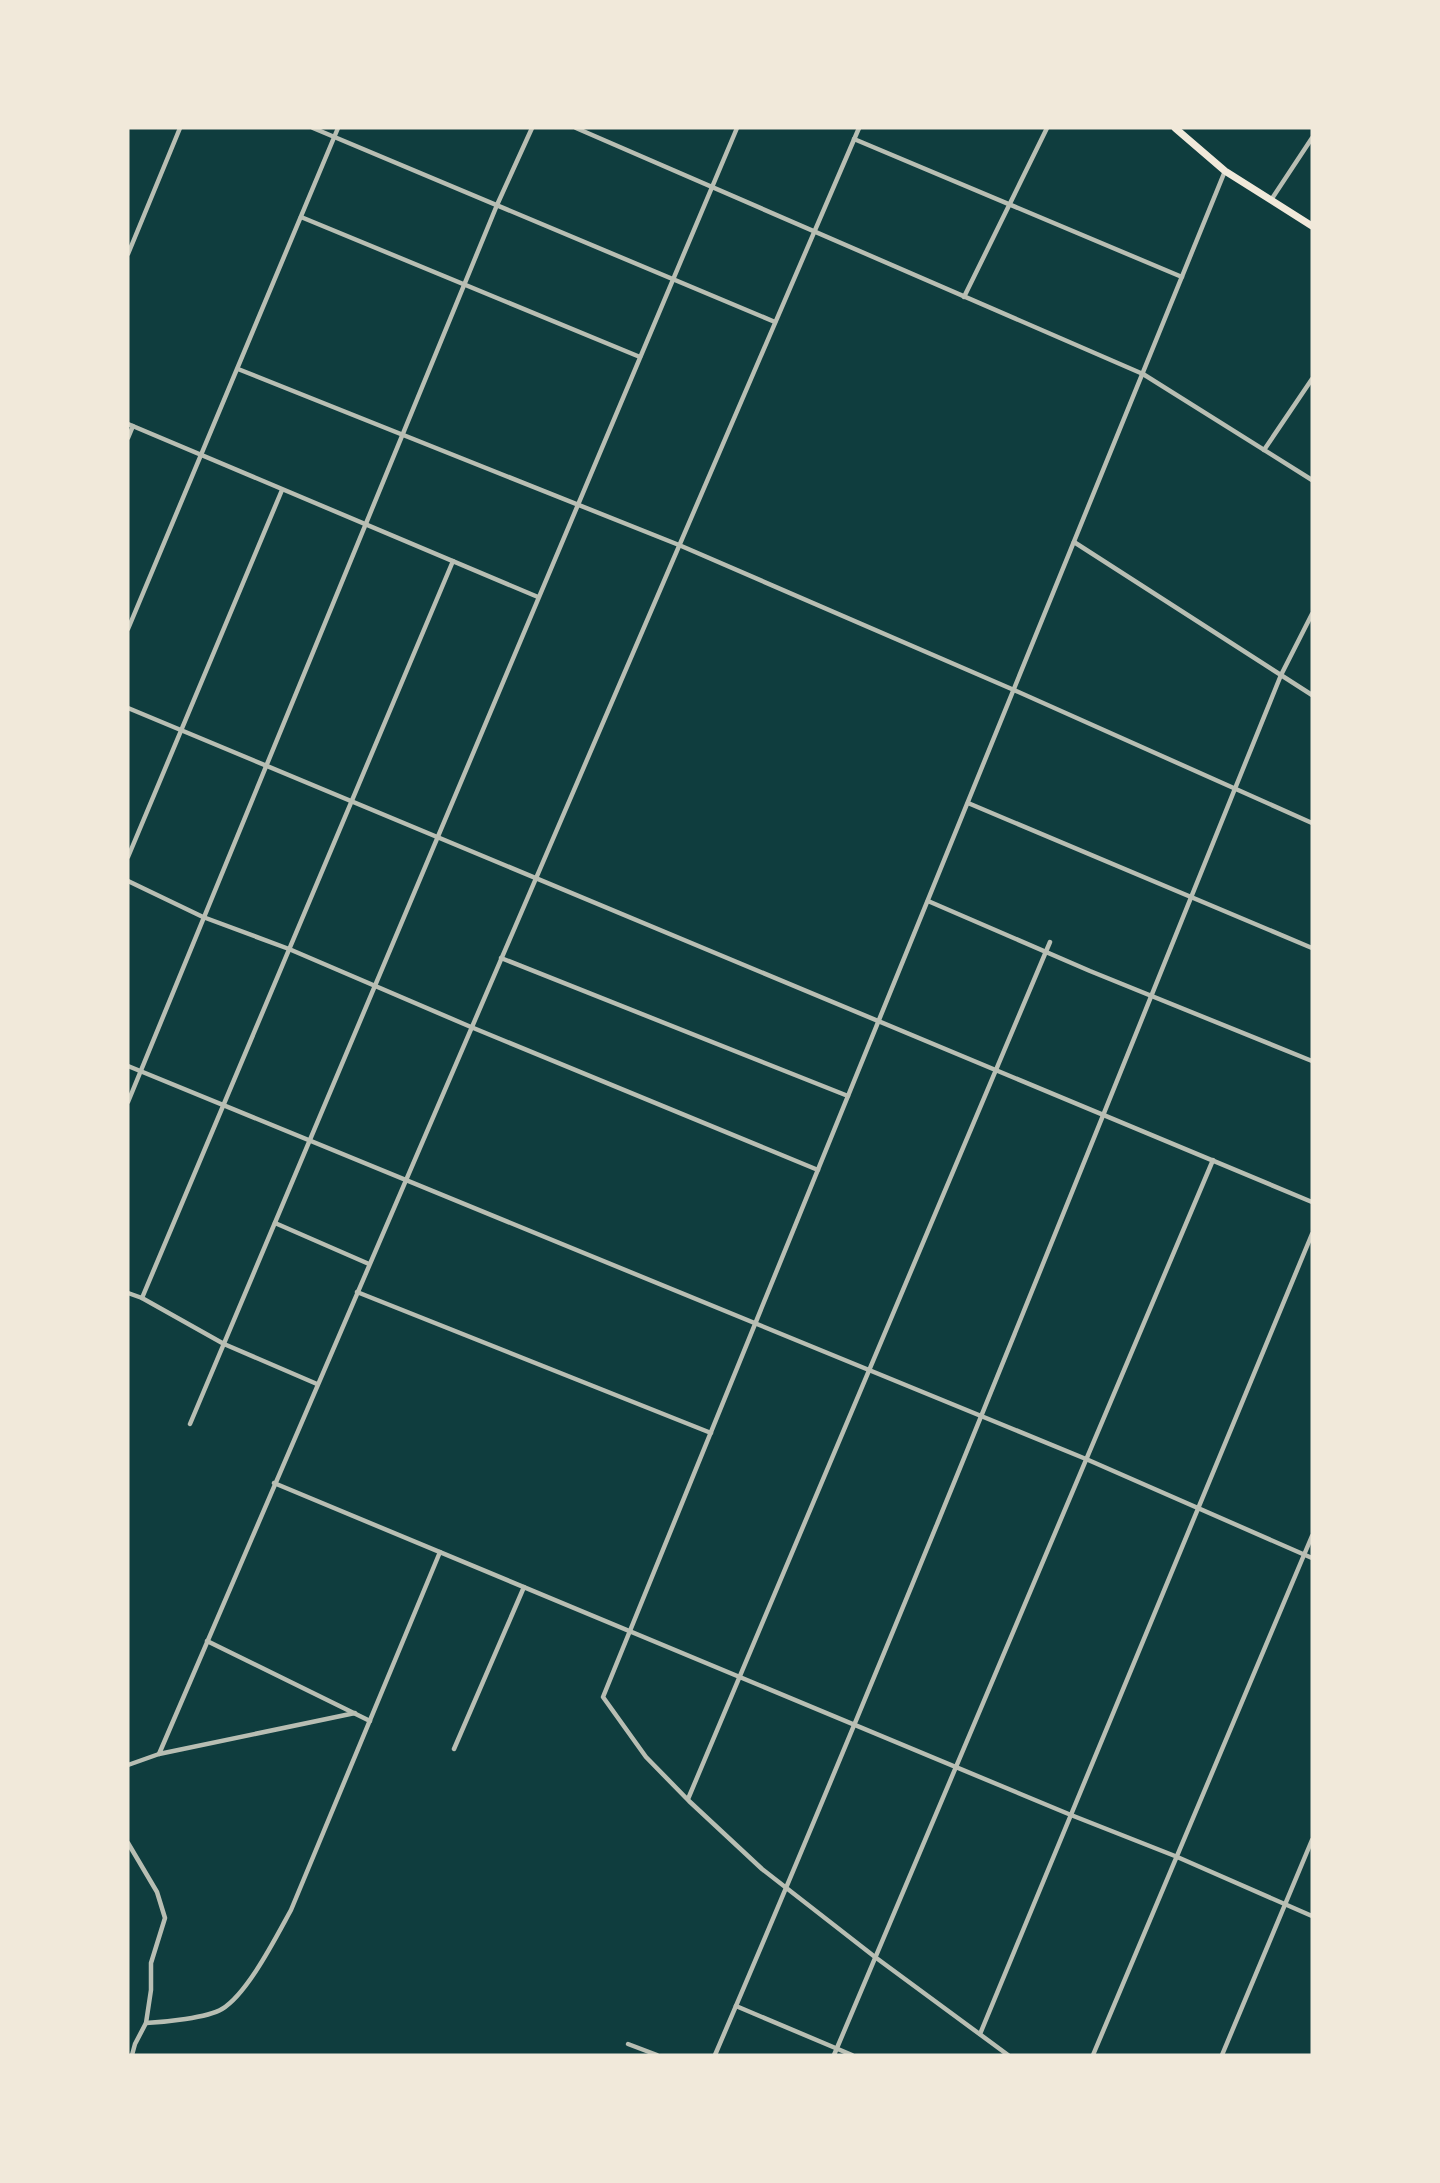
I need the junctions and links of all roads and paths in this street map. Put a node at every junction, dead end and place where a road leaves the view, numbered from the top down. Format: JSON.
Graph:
{"nodes":[{"id":1,"x":180,"y":128,"type":"edge"},
{"id":2,"x":313,"y":128,"type":"edge"},
{"id":3,"x":338,"y":128,"type":"edge"},
{"id":4,"x":532,"y":128,"type":"edge"},
{"id":5,"x":576,"y":128,"type":"edge"},
{"id":6,"x":737,"y":128,"type":"edge"},
{"id":7,"x":859,"y":128,"type":"edge"},
{"id":8,"x":1046,"y":128,"type":"edge"},
{"id":9,"x":1175,"y":128,"type":"edge"},
{"id":10,"x":334,"y":137,"type":"junction"},
{"id":11,"x":1312,"y":138,"type":"edge"},
{"id":12,"x":854,"y":139,"type":"junction"},
{"id":13,"x":1225,"y":172,"type":"junction"},
{"id":14,"x":712,"y":187,"type":"junction"},
{"id":15,"x":1271,"y":200,"type":"junction"},
{"id":16,"x":1009,"y":204,"type":"junction"},
{"id":17,"x":497,"y":205,"type":"junction"},
{"id":18,"x":301,"y":217,"type":"junction"},
{"id":19,"x":1312,"y":226,"type":"edge"},
{"id":20,"x":814,"y":231,"type":"junction"},
{"id":21,"x":128,"y":254,"type":"edge"},
{"id":22,"x":1182,"y":277,"type":"junction"},
{"id":23,"x":673,"y":279,"type":"junction"},
{"id":24,"x":464,"y":284,"type":"junction"},
{"id":25,"x":964,"y":297,"type":"junction"},
{"id":26,"x":775,"y":322,"type":"junction"},
{"id":27,"x":640,"y":357,"type":"junction"},
{"id":28,"x":238,"y":369,"type":"junction"},
{"id":29,"x":1143,"y":374,"type":"junction"},
{"id":30,"x":1312,"y":379,"type":"edge"},
{"id":31,"x":130,"y":425,"type":"edge"},
{"id":32,"x":402,"y":435,"type":"junction"},
{"id":33,"x":128,"y":438,"type":"edge"},
{"id":34,"x":1264,"y":450,"type":"junction"},
{"id":35,"x":202,"y":455,"type":"junction"},
{"id":36,"x":1312,"y":480,"type":"edge"},
{"id":37,"x":282,"y":490,"type":"junction"},
{"id":38,"x":577,"y":505,"type":"junction"},
{"id":39,"x":366,"y":524,"type":"junction"},
{"id":40,"x":1074,"y":542,"type":"junction"},
{"id":41,"x":679,"y":545,"type":"junction"},
{"id":42,"x":453,"y":561,"type":"junction"},
{"id":43,"x":538,"y":597,"type":"junction"},
{"id":44,"x":1312,"y":614,"type":"edge"},
{"id":45,"x":128,"y":629,"type":"edge"},
{"id":46,"x":1281,"y":674,"type":"junction"},
{"id":47,"x":1014,"y":690,"type":"junction"},
{"id":48,"x":1312,"y":695,"type":"edge"},
{"id":49,"x":128,"y":708,"type":"edge"},
{"id":50,"x":181,"y":730,"type":"junction"},
{"id":51,"x":267,"y":766,"type":"junction"},
{"id":52,"x":1235,"y":787,"type":"junction"},
{"id":53,"x":351,"y":801,"type":"junction"},
{"id":54,"x":968,"y":803,"type":"junction"},
{"id":55,"x":1312,"y":823,"type":"edge"},
{"id":56,"x":437,"y":837,"type":"junction"},
{"id":57,"x":128,"y":857,"type":"edge"},
{"id":58,"x":536,"y":878,"type":"junction"},
{"id":59,"x":128,"y":881,"type":"edge"},
{"id":60,"x":1191,"y":897,"type":"junction"},
{"id":61,"x":928,"y":901,"type":"junction"},
{"id":62,"x":203,"y":917,"type":"junction"},
{"id":63,"x":1050,"y":942,"type":"dead end"},
{"id":64,"x":1312,"y":948,"type":"edge"},
{"id":65,"x":289,"y":949,"type":"junction"},
{"id":66,"x":1046,"y":950,"type":"junction"},
{"id":67,"x":501,"y":958,"type":"junction"},
{"id":68,"x":375,"y":986,"type":"junction"},
{"id":69,"x":1151,"y":994,"type":"junction"},
{"id":70,"x":879,"y":1020,"type":"junction"},
{"id":71,"x":471,"y":1027,"type":"junction"},
{"id":72,"x":1312,"y":1061,"type":"edge"},
{"id":73,"x":128,"y":1066,"type":"edge"},
{"id":74,"x":996,"y":1069,"type":"junction"},
{"id":75,"x":141,"y":1072,"type":"junction"},
{"id":76,"x":848,"y":1096,"type":"junction"},
{"id":77,"x":128,"y":1102,"type":"edge"},
{"id":78,"x":224,"y":1106,"type":"junction"},
{"id":79,"x":1103,"y":1114,"type":"junction"},
{"id":80,"x":309,"y":1141,"type":"junction"},
{"id":81,"x":1213,"y":1160,"type":"junction"},
{"id":82,"x":818,"y":1170,"type":"junction"},
{"id":83,"x":405,"y":1181,"type":"junction"},
{"id":84,"x":1312,"y":1202,"type":"edge"},
{"id":85,"x":275,"y":1223,"type":"junction"},
{"id":86,"x":1312,"y":1234,"type":"edge"},
{"id":87,"x":369,"y":1264,"type":"junction"},
{"id":88,"x":128,"y":1293,"type":"edge"},
{"id":89,"x":357,"y":1293,"type":"junction"},
{"id":90,"x":142,"y":1298,"type":"junction"},
{"id":91,"x":756,"y":1323,"type":"junction"},
{"id":92,"x":224,"y":1344,"type":"junction"},
{"id":93,"x":868,"y":1370,"type":"junction"},
{"id":94,"x":317,"y":1384,"type":"junction"},
{"id":95,"x":980,"y":1417,"type":"junction"},
{"id":96,"x":190,"y":1424,"type":"dead end"},
{"id":97,"x":711,"y":1433,"type":"junction"},
{"id":98,"x":1086,"y":1460,"type":"junction"},
{"id":99,"x":274,"y":1483,"type":"junction"},
{"id":100,"x":1198,"y":1508,"type":"junction"},
{"id":101,"x":1312,"y":1536,"type":"edge"},
{"id":102,"x":440,"y":1552,"type":"junction"},
{"id":103,"x":1304,"y":1555,"type":"junction"},
{"id":104,"x":1312,"y":1558,"type":"edge"},
{"id":105,"x":524,"y":1587,"type":"junction"},
{"id":106,"x":630,"y":1632,"type":"junction"},
{"id":107,"x":206,"y":1641,"type":"junction"},
{"id":108,"x":739,"y":1677,"type":"junction"},
{"id":109,"x":355,"y":1713,"type":"junction"},
{"id":110,"x":370,"y":1721,"type":"junction"},
{"id":111,"x":853,"y":1725,"type":"junction"},
{"id":112,"x":454,"y":1749,"type":"dead end"},
{"id":113,"x":159,"y":1754,"type":"junction"},
{"id":114,"x":128,"y":1765,"type":"edge"},
{"id":115,"x":956,"y":1767,"type":"junction"},
{"id":116,"x":688,"y":1799,"type":"junction"},
{"id":117,"x":1071,"y":1815,"type":"junction"},
{"id":118,"x":1312,"y":1840,"type":"edge"},
{"id":119,"x":128,"y":1843,"type":"edge"},
{"id":120,"x":1175,"y":1856,"type":"junction"},
{"id":121,"x":787,"y":1887,"type":"junction"},
{"id":122,"x":1286,"y":1905,"type":"junction"},
{"id":123,"x":1312,"y":1916,"type":"edge"},
{"id":124,"x":875,"y":1957,"type":"junction"},
{"id":125,"x":736,"y":2006,"type":"junction"},
{"id":126,"x":146,"y":2023,"type":"junction"},
{"id":127,"x":980,"y":2034,"type":"junction"},
{"id":128,"x":628,"y":2043,"type":"dead end"},
{"id":129,"x":836,"y":2049,"type":"junction"},
{"id":130,"x":132,"y":2055,"type":"edge"},
{"id":131,"x":657,"y":2055,"type":"edge"},
{"id":132,"x":715,"y":2055,"type":"edge"},
{"id":133,"x":834,"y":2055,"type":"edge"},
{"id":134,"x":852,"y":2055,"type":"edge"},
{"id":135,"x":1008,"y":2055,"type":"edge"},
{"id":136,"x":1093,"y":2055,"type":"edge"},
{"id":137,"x":1222,"y":2055,"type":"edge"}],
"edges":[{"from":1,"to":21,"type":"street"},
{"from":2,"to":10,"type":"street"},
{"from":3,"to":10,"type":"street"},
{"from":4,"to":17,"type":"street"},
{"from":5,"to":14,"type":"street"},
{"from":6,"to":14,"type":"street"},
{"from":7,"to":12,"type":"street"},
{"from":8,"to":16,"type":"street"},
{"from":9,"to":13,"type":"main road"},
{"from":10,"to":17,"type":"street"},
{"from":10,"to":18,"type":"street"},
{"from":11,"to":15,"type":"street"},
{"from":12,"to":16,"type":"street"},
{"from":12,"to":20,"type":"street"},
{"from":13,"to":15,"type":"main road"},
{"from":13,"to":22,"type":"street"},
{"from":14,"to":20,"type":"street"},
{"from":14,"to":23,"type":"street"},
{"from":15,"to":19,"type":"main road"},
{"from":16,"to":22,"type":"street"},
{"from":16,"to":25,"type":"street"},
{"from":17,"to":23,"type":"street"},
{"from":17,"to":24,"type":"street"},
{"from":18,"to":24,"type":"street"},
{"from":18,"to":28,"type":"street"},
{"from":20,"to":25,"type":"street"},
{"from":20,"to":26,"type":"street"},
{"from":22,"to":29,"type":"street"},
{"from":23,"to":26,"type":"street"},
{"from":23,"to":27,"type":"street"},
{"from":24,"to":27,"type":"street"},
{"from":24,"to":32,"type":"street"},
{"from":25,"to":29,"type":"street"},
{"from":26,"to":41,"type":"street"},
{"from":27,"to":38,"type":"street"},
{"from":28,"to":32,"type":"street"},
{"from":28,"to":35,"type":"street"},
{"from":29,"to":34,"type":"street"},
{"from":29,"to":40,"type":"street"},
{"from":30,"to":34,"type":"street"},
{"from":31,"to":33,"type":"street"},
{"from":31,"to":35,"type":"street"},
{"from":32,"to":38,"type":"street"},
{"from":32,"to":39,"type":"street"},
{"from":34,"to":36,"type":"street"},
{"from":35,"to":37,"type":"street"},
{"from":35,"to":45,"type":"street"},
{"from":37,"to":39,"type":"street"},
{"from":37,"to":50,"type":"street"},
{"from":38,"to":41,"type":"street"},
{"from":38,"to":43,"type":"street"},
{"from":39,"to":42,"type":"street"},
{"from":39,"to":51,"type":"street"},
{"from":40,"to":46,"type":"street"},
{"from":40,"to":47,"type":"street"},
{"from":41,"to":47,"type":"street"},
{"from":41,"to":58,"type":"street"},
{"from":42,"to":43,"type":"street"},
{"from":42,"to":53,"type":"street"},
{"from":43,"to":56,"type":"street"},
{"from":44,"to":46,"type":"street"},
{"from":46,"to":48,"type":"street"},
{"from":46,"to":52,"type":"street"},
{"from":47,"to":52,"type":"street"},
{"from":47,"to":54,"type":"street"},
{"from":49,"to":50,"type":"street"},
{"from":50,"to":51,"type":"street"},
{"from":50,"to":57,"type":"street"},
{"from":51,"to":53,"type":"street"},
{"from":51,"to":62,"type":"street"},
{"from":52,"to":55,"type":"street"},
{"from":52,"to":60,"type":"street"},
{"from":53,"to":56,"type":"street"},
{"from":53,"to":65,"type":"street"},
{"from":54,"to":60,"type":"street"},
{"from":54,"to":61,"type":"street"},
{"from":56,"to":58,"type":"street"},
{"from":56,"to":68,"type":"street"},
{"from":58,"to":67,"type":"street"},
{"from":58,"to":70,"type":"street"},
{"from":59,"to":62,"type":"street"},
{"from":60,"to":64,"type":"street"},
{"from":60,"to":69,"type":"street"},
{"from":61,"to":66,"type":"street"},
{"from":61,"to":70,"type":"street"},
{"from":62,"to":65,"type":"street"},
{"from":62,"to":75,"type":"street"},
{"from":63,"to":66,"type":"street"},
{"from":65,"to":68,"type":"street"},
{"from":65,"to":78,"type":"street"},
{"from":66,"to":69,"type":"street"},
{"from":66,"to":74,"type":"street"},
{"from":67,"to":71,"type":"street"},
{"from":67,"to":76,"type":"street"},
{"from":68,"to":71,"type":"street"},
{"from":68,"to":80,"type":"street"},
{"from":69,"to":72,"type":"street"},
{"from":69,"to":79,"type":"street"},
{"from":70,"to":74,"type":"street"},
{"from":70,"to":76,"type":"street"},
{"from":71,"to":82,"type":"street"},
{"from":71,"to":83,"type":"street"},
{"from":73,"to":75,"type":"street"},
{"from":74,"to":79,"type":"street"},
{"from":74,"to":93,"type":"street"},
{"from":75,"to":77,"type":"street"},
{"from":75,"to":78,"type":"street"},
{"from":76,"to":82,"type":"street"},
{"from":78,"to":80,"type":"street"},
{"from":78,"to":90,"type":"street"},
{"from":79,"to":81,"type":"street"},
{"from":79,"to":95,"type":"street"},
{"from":80,"to":83,"type":"street"},
{"from":80,"to":85,"type":"street"},
{"from":81,"to":84,"type":"street"},
{"from":81,"to":98,"type":"street"},
{"from":82,"to":91,"type":"street"},
{"from":83,"to":87,"type":"street"},
{"from":83,"to":91,"type":"street"},
{"from":85,"to":87,"type":"street"},
{"from":85,"to":92,"type":"street"},
{"from":86,"to":100,"type":"street"},
{"from":87,"to":89,"type":"street"},
{"from":88,"to":90,"type":"street"},
{"from":89,"to":94,"type":"street"},
{"from":89,"to":97,"type":"street"},
{"from":90,"to":92,"type":"street"},
{"from":91,"to":93,"type":"street"},
{"from":91,"to":97,"type":"street"},
{"from":92,"to":94,"type":"street"},
{"from":92,"to":96,"type":"street"},
{"from":93,"to":95,"type":"street"},
{"from":93,"to":108,"type":"street"},
{"from":94,"to":99,"type":"street"},
{"from":95,"to":98,"type":"street"},
{"from":95,"to":111,"type":"street"},
{"from":97,"to":106,"type":"street"},
{"from":98,"to":100,"type":"street"},
{"from":98,"to":115,"type":"street"},
{"from":99,"to":102,"type":"street"},
{"from":99,"to":107,"type":"street"},
{"from":100,"to":103,"type":"street"},
{"from":100,"to":117,"type":"street"},
{"from":101,"to":103,"type":"street"},
{"from":102,"to":105,"type":"street"},
{"from":102,"to":110,"type":"street"},
{"from":103,"to":104,"type":"street"},
{"from":103,"to":120,"type":"street"},
{"from":105,"to":106,"type":"street"},
{"from":105,"to":112,"type":"street"},
{"from":106,"to":108,"type":"street"},
{"from":106,"to":116,"type":"street"},
{"from":107,"to":109,"type":"street"},
{"from":107,"to":113,"type":"street"},
{"from":108,"to":111,"type":"street"},
{"from":108,"to":116,"type":"street"},
{"from":109,"to":110,"type":"street"},
{"from":109,"to":113,"type":"street"},
{"from":110,"to":126,"type":"street"},
{"from":111,"to":115,"type":"street"},
{"from":111,"to":121,"type":"street"},
{"from":113,"to":114,"type":"street"},
{"from":115,"to":117,"type":"street"},
{"from":115,"to":124,"type":"street"},
{"from":116,"to":121,"type":"street"},
{"from":117,"to":120,"type":"street"},
{"from":117,"to":127,"type":"street"},
{"from":118,"to":122,"type":"street"},
{"from":119,"to":126,"type":"street"},
{"from":120,"to":122,"type":"street"},
{"from":120,"to":136,"type":"street"},
{"from":121,"to":124,"type":"street"},
{"from":121,"to":125,"type":"street"},
{"from":122,"to":123,"type":"street"},
{"from":122,"to":137,"type":"street"},
{"from":124,"to":127,"type":"street"},
{"from":124,"to":129,"type":"street"},
{"from":125,"to":129,"type":"street"},
{"from":125,"to":132,"type":"street"},
{"from":126,"to":130,"type":"street"},
{"from":127,"to":135,"type":"street"},
{"from":128,"to":131,"type":"street"},
{"from":129,"to":133,"type":"street"},
{"from":129,"to":134,"type":"street"}]}
